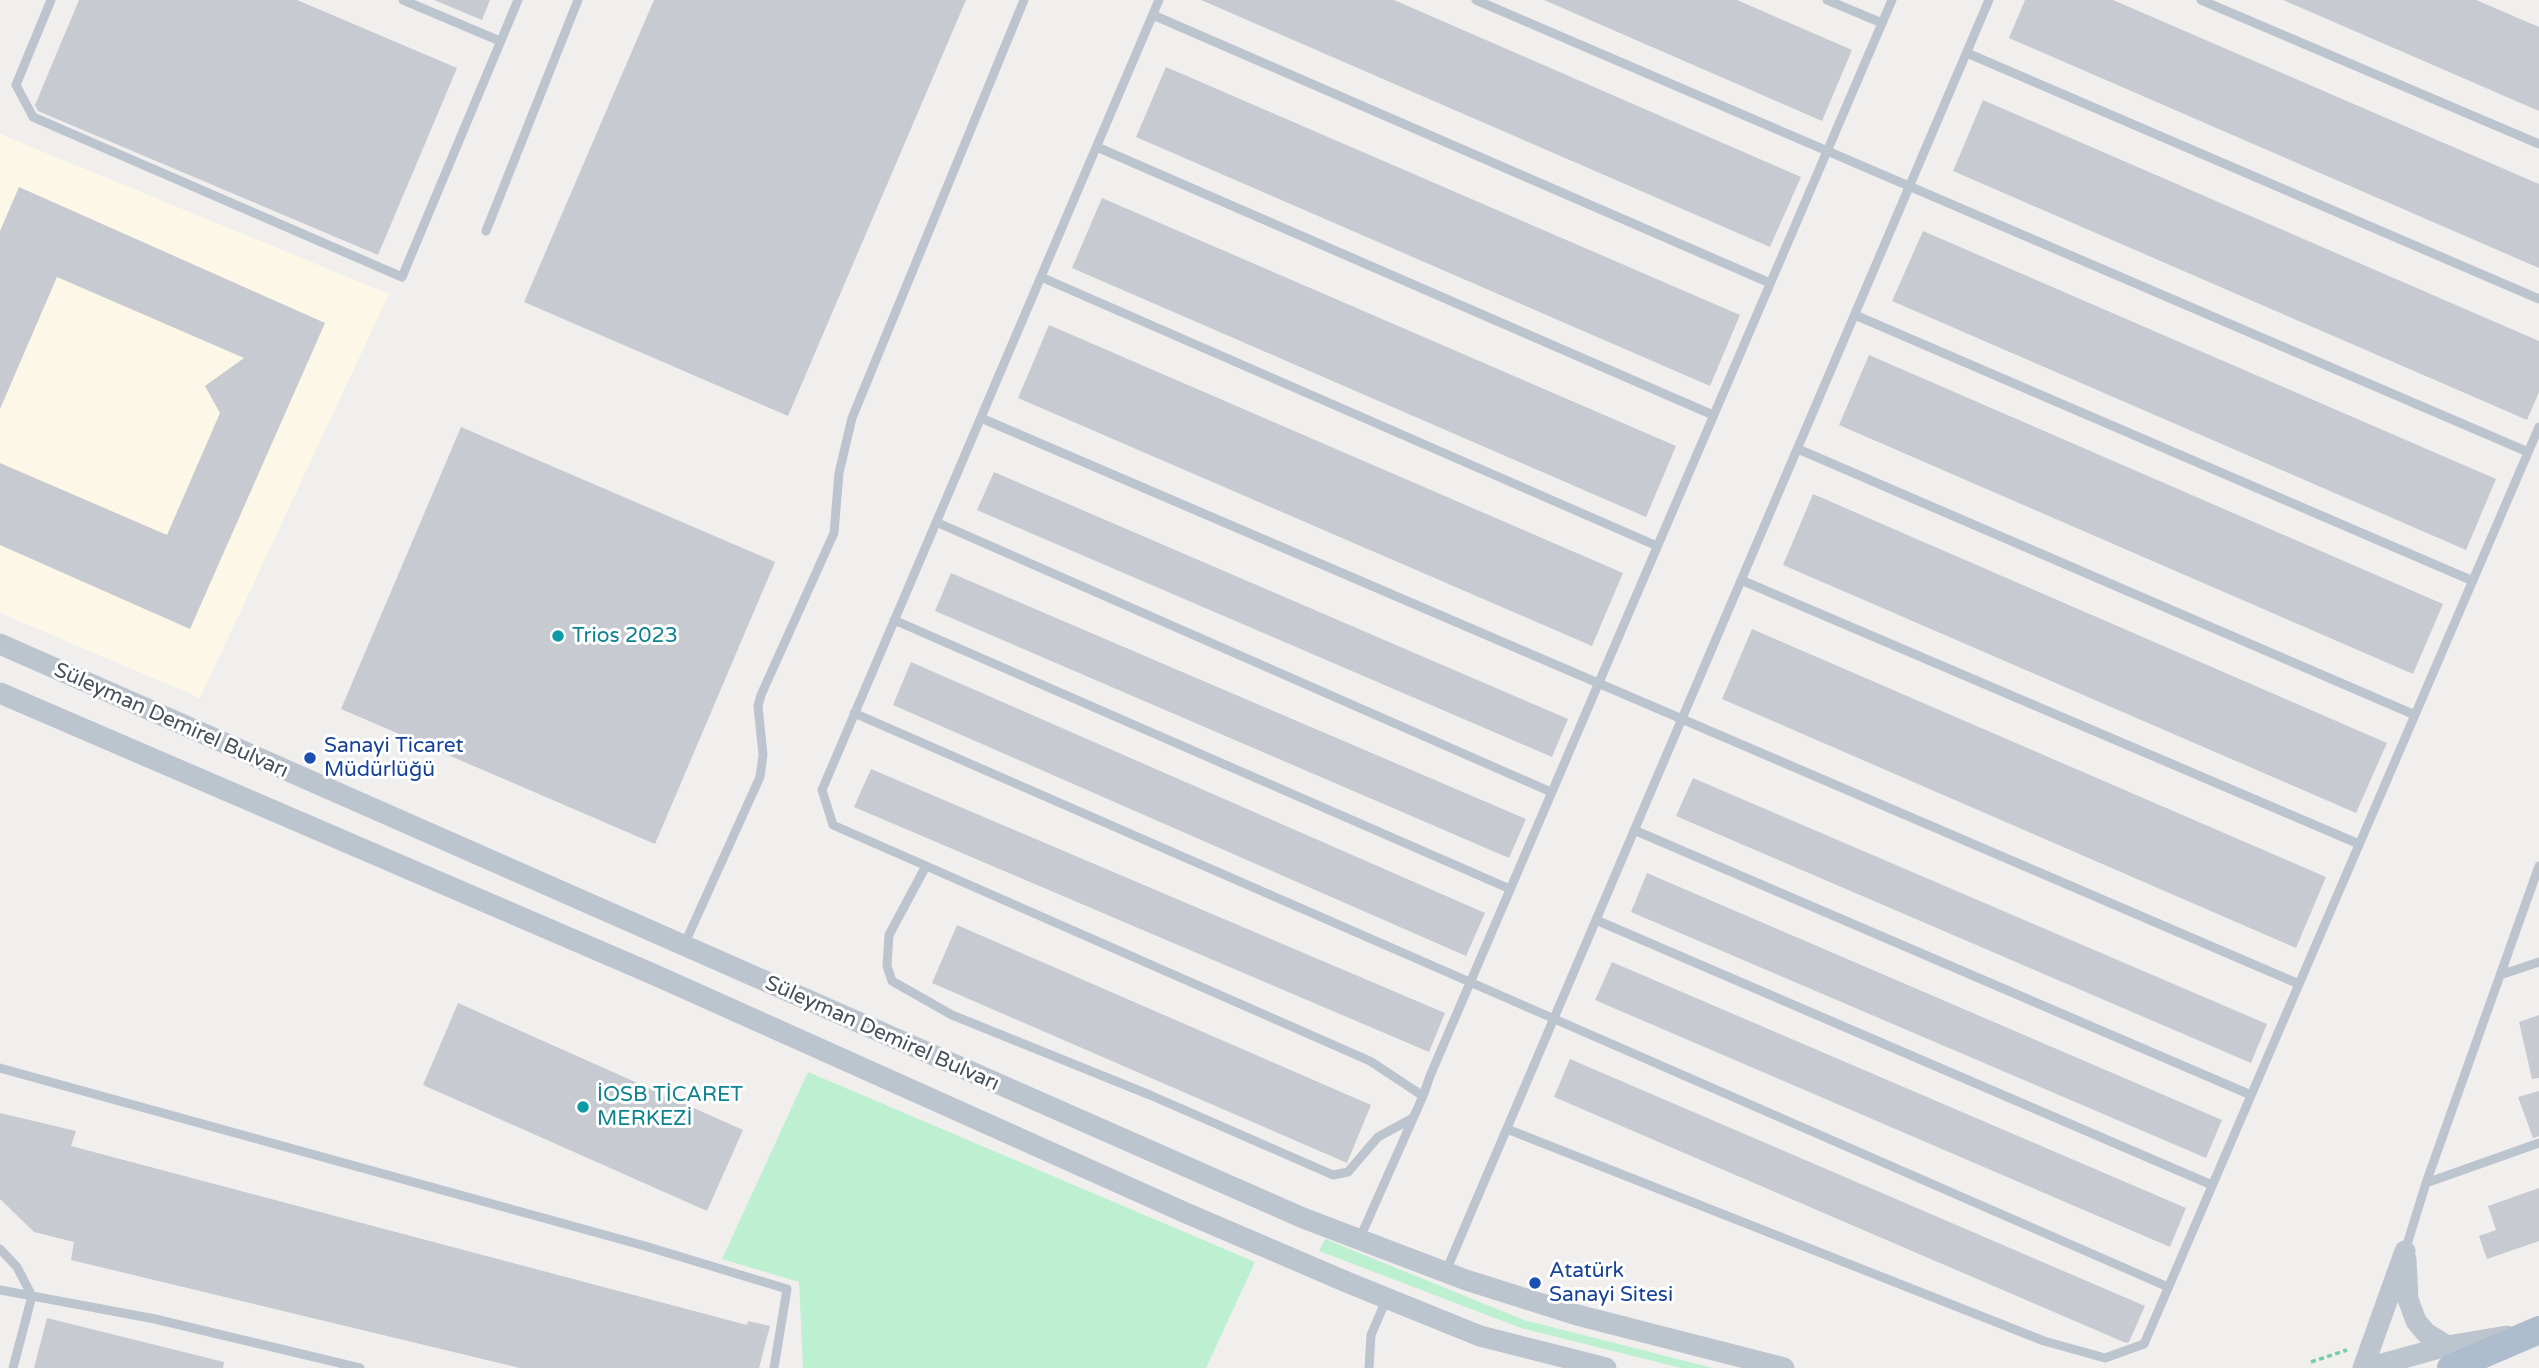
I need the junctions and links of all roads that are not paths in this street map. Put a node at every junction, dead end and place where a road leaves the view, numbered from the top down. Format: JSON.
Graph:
{"nodes":[{"id":1,"x":51,"y":0,"type":"edge"},
{"id":2,"x":403,"y":0,"type":"edge"},
{"id":3,"x":517,"y":0,"type":"edge"},
{"id":4,"x":578,"y":0,"type":"edge"},
{"id":5,"x":1024,"y":0,"type":"edge"},
{"id":6,"x":1159,"y":0,"type":"edge"},
{"id":7,"x":1476,"y":0,"type":"edge"},
{"id":8,"x":1827,"y":0,"type":"edge"},
{"id":9,"x":1892,"y":0,"type":"edge"},
{"id":10,"x":1989,"y":0,"type":"edge"},
{"id":11,"x":2202,"y":0,"type":"edge"},
{"id":12,"x":1153,"y":15,"type":"junction"},
{"id":13,"x":1882,"y":23,"type":"junction"},
{"id":14,"x":500,"y":41,"type":"junction"},
{"id":15,"x":1967,"y":53,"type":"junction"},
{"id":16,"x":2539,"y":144,"type":"edge"},
{"id":17,"x":1097,"y":147,"type":"junction"},
{"id":18,"x":1827,"y":151,"type":"junction"},
{"id":19,"x":1910,"y":186,"type":"junction"},
{"id":20,"x":486,"y":230,"type":"dead end"},
{"id":21,"x":1041,"y":277,"type":"junction"},
{"id":22,"x":1770,"y":283,"type":"junction"},
{"id":23,"x":2539,"y":299,"type":"edge"},
{"id":24,"x":1854,"y":315,"type":"junction"},
{"id":25,"x":1713,"y":415,"type":"junction"},
{"id":26,"x":981,"y":418,"type":"junction"},
{"id":27,"x":2539,"y":427,"type":"edge"},
{"id":28,"x":1798,"y":449,"type":"junction"},
{"id":29,"x":2528,"y":452,"type":"junction"},
{"id":30,"x":936,"y":522,"type":"junction"},
{"id":31,"x":1657,"y":546,"type":"junction"},
{"id":32,"x":1741,"y":580,"type":"junction"},
{"id":33,"x":2473,"y":581,"type":"junction"},
{"id":34,"x":894,"y":620,"type":"junction"},
{"id":35,"x":0,"y":644,"type":"edge"},
{"id":36,"x":1598,"y":683,"type":"junction"},
{"id":37,"x":0,"y":693,"type":"edge"},
{"id":38,"x":855,"y":713,"type":"junction"},
{"id":39,"x":2415,"y":715,"type":"junction"},
{"id":40,"x":1682,"y":719,"type":"junction"},
{"id":41,"x":1552,"y":792,"type":"junction"},
{"id":42,"x":1634,"y":830,"type":"junction"},
{"id":43,"x":2359,"y":844,"type":"junction"},
{"id":44,"x":926,"y":866,"type":"junction"},
{"id":45,"x":2539,"y":866,"type":"edge"},
{"id":46,"x":1510,"y":889,"type":"junction"},
{"id":47,"x":1596,"y":920,"type":"junction"},
{"id":48,"x":683,"y":946,"type":"junction"},
{"id":49,"x":2539,"y":962,"type":"edge"},
{"id":50,"x":2500,"y":975,"type":"junction"},
{"id":51,"x":1470,"y":982,"type":"junction"},
{"id":52,"x":2299,"y":984,"type":"junction"},
{"id":53,"x":1554,"y":1019,"type":"junction"},
{"id":54,"x":0,"y":1068,"type":"edge"},
{"id":55,"x":2251,"y":1095,"type":"junction"},
{"id":56,"x":1423,"y":1096,"type":"junction"},
{"id":57,"x":1413,"y":1118,"type":"junction"},
{"id":58,"x":1507,"y":1129,"type":"junction"},
{"id":59,"x":2539,"y":1143,"type":"edge"},
{"id":60,"x":2426,"y":1183,"type":"junction"},
{"id":61,"x":2212,"y":1185,"type":"junction"},
{"id":62,"x":1359,"y":1240,"type":"junction"},
{"id":63,"x":0,"y":1249,"type":"edge"},
{"id":64,"x":2405,"y":1251,"type":"junction"},
{"id":65,"x":1446,"y":1272,"type":"junction"},
{"id":66,"x":2168,"y":1287,"type":"junction"},
{"id":67,"x":0,"y":1290,"type":"edge"},
{"id":68,"x":32,"y":1296,"type":"junction"},
{"id":69,"x":1387,"y":1298,"type":"junction"},
{"id":70,"x":2536,"y":1331,"type":"edge"},
{"id":71,"x":2449,"y":1357,"type":"edge"},
{"id":72,"x":1593,"y":1366,"type":"edge"},
{"id":73,"x":13,"y":1368,"type":"edge"},
{"id":74,"x":360,"y":1368,"type":"edge"},
{"id":75,"x":774,"y":1368,"type":"edge"},
{"id":76,"x":1368,"y":1368,"type":"edge"},
{"id":77,"x":1784,"y":1368,"type":"edge"},
{"id":78,"x":2365,"y":1368,"type":"edge"}],
"edges":[{"from":1,"to":14,"type":"lane"},
{"from":2,"to":14,"type":"lane"},
{"from":3,"to":14,"type":"lane"},
{"from":4,"to":20,"type":"lane"},
{"from":5,"to":48,"type":"lane"},
{"from":6,"to":12,"type":"lane"},
{"from":7,"to":18,"type":"lane"},
{"from":8,"to":13,"type":"lane"},
{"from":9,"to":13,"type":"lane"},
{"from":10,"to":15,"type":"lane"},
{"from":11,"to":16,"type":"lane"},
{"from":12,"to":17,"type":"lane"},
{"from":12,"to":22,"type":"lane"},
{"from":13,"to":18,"type":"lane"},
{"from":15,"to":19,"type":"lane"},
{"from":15,"to":23,"type":"lane"},
{"from":17,"to":21,"type":"lane"},
{"from":17,"to":25,"type":"lane"},
{"from":18,"to":19,"type":"lane"},
{"from":18,"to":22,"type":"lane"},
{"from":19,"to":24,"type":"lane"},
{"from":19,"to":29,"type":"lane"},
{"from":21,"to":26,"type":"lane"},
{"from":21,"to":31,"type":"lane"},
{"from":22,"to":25,"type":"lane"},
{"from":24,"to":28,"type":"lane"},
{"from":24,"to":33,"type":"lane"},
{"from":25,"to":31,"type":"lane"},
{"from":26,"to":30,"type":"lane"},
{"from":26,"to":36,"type":"lane"},
{"from":27,"to":29,"type":"lane"},
{"from":28,"to":32,"type":"lane"},
{"from":28,"to":39,"type":"lane"},
{"from":29,"to":33,"type":"lane"},
{"from":30,"to":34,"type":"lane"},
{"from":30,"to":41,"type":"lane"},
{"from":31,"to":36,"type":"lane"},
{"from":32,"to":40,"type":"lane"},
{"from":32,"to":43,"type":"lane"},
{"from":33,"to":39,"type":"lane"},
{"from":34,"to":38,"type":"lane"},
{"from":34,"to":46,"type":"lane"},
{"from":35,"to":48,"type":"street","name":"Süleyman Demirel Bulvarı"},
{"from":36,"to":40,"type":"lane"},
{"from":36,"to":41,"type":"lane"},
{"from":37,"to":69,"type":"street","name":"Süleyman Demirel Bulvarı"},
{"from":38,"to":44,"type":"lane"},
{"from":38,"to":51,"type":"lane"},
{"from":39,"to":43,"type":"lane"},
{"from":40,"to":42,"type":"lane"},
{"from":40,"to":52,"type":"lane"},
{"from":41,"to":46,"type":"lane"},
{"from":42,"to":47,"type":"lane"},
{"from":42,"to":55,"type":"lane"},
{"from":43,"to":52,"type":"lane"},
{"from":44,"to":56,"type":"lane"},
{"from":44,"to":57,"type":"lane"},
{"from":45,"to":50,"type":"lane"},
{"from":46,"to":51,"type":"lane"},
{"from":47,"to":53,"type":"lane"},
{"from":47,"to":61,"type":"lane"},
{"from":48,"to":62,"type":"street","name":"Süleyman Demirel Bulvarı"},
{"from":49,"to":50,"type":"lane"},
{"from":50,"to":60,"type":"lane"},
{"from":51,"to":53,"type":"lane"},
{"from":51,"to":56,"type":"lane"},
{"from":52,"to":55,"type":"lane"},
{"from":53,"to":58,"type":"lane"},
{"from":53,"to":66,"type":"lane"},
{"from":54,"to":75,"type":"lane"},
{"from":55,"to":61,"type":"lane"},
{"from":56,"to":57,"type":"lane"},
{"from":57,"to":62,"type":"lane"},
{"from":58,"to":65,"type":"lane"},
{"from":58,"to":66,"type":"lane"},
{"from":59,"to":60,"type":"lane"},
{"from":60,"to":64,"type":"lane"},
{"from":61,"to":66,"type":"lane"},
{"from":62,"to":65,"type":"street","name":"Süleyman Demirel Bulvarı"},
{"from":63,"to":68,"type":"lane"},
{"from":64,"to":71,"type":"street"},
{"from":64,"to":78,"type":"street"},
{"from":65,"to":77,"type":"street","name":"Süleyman Demirel Bulvarı"},
{"from":67,"to":68,"type":"lane"},
{"from":68,"to":73,"type":"lane"},
{"from":68,"to":74,"type":"lane"},
{"from":69,"to":72,"type":"street","name":"Süleyman Demirel Bulvarı"},
{"from":69,"to":76,"type":"lane"},
{"from":70,"to":71,"type":"main road"},
{"from":71,"to":78,"type":"street"}]}
